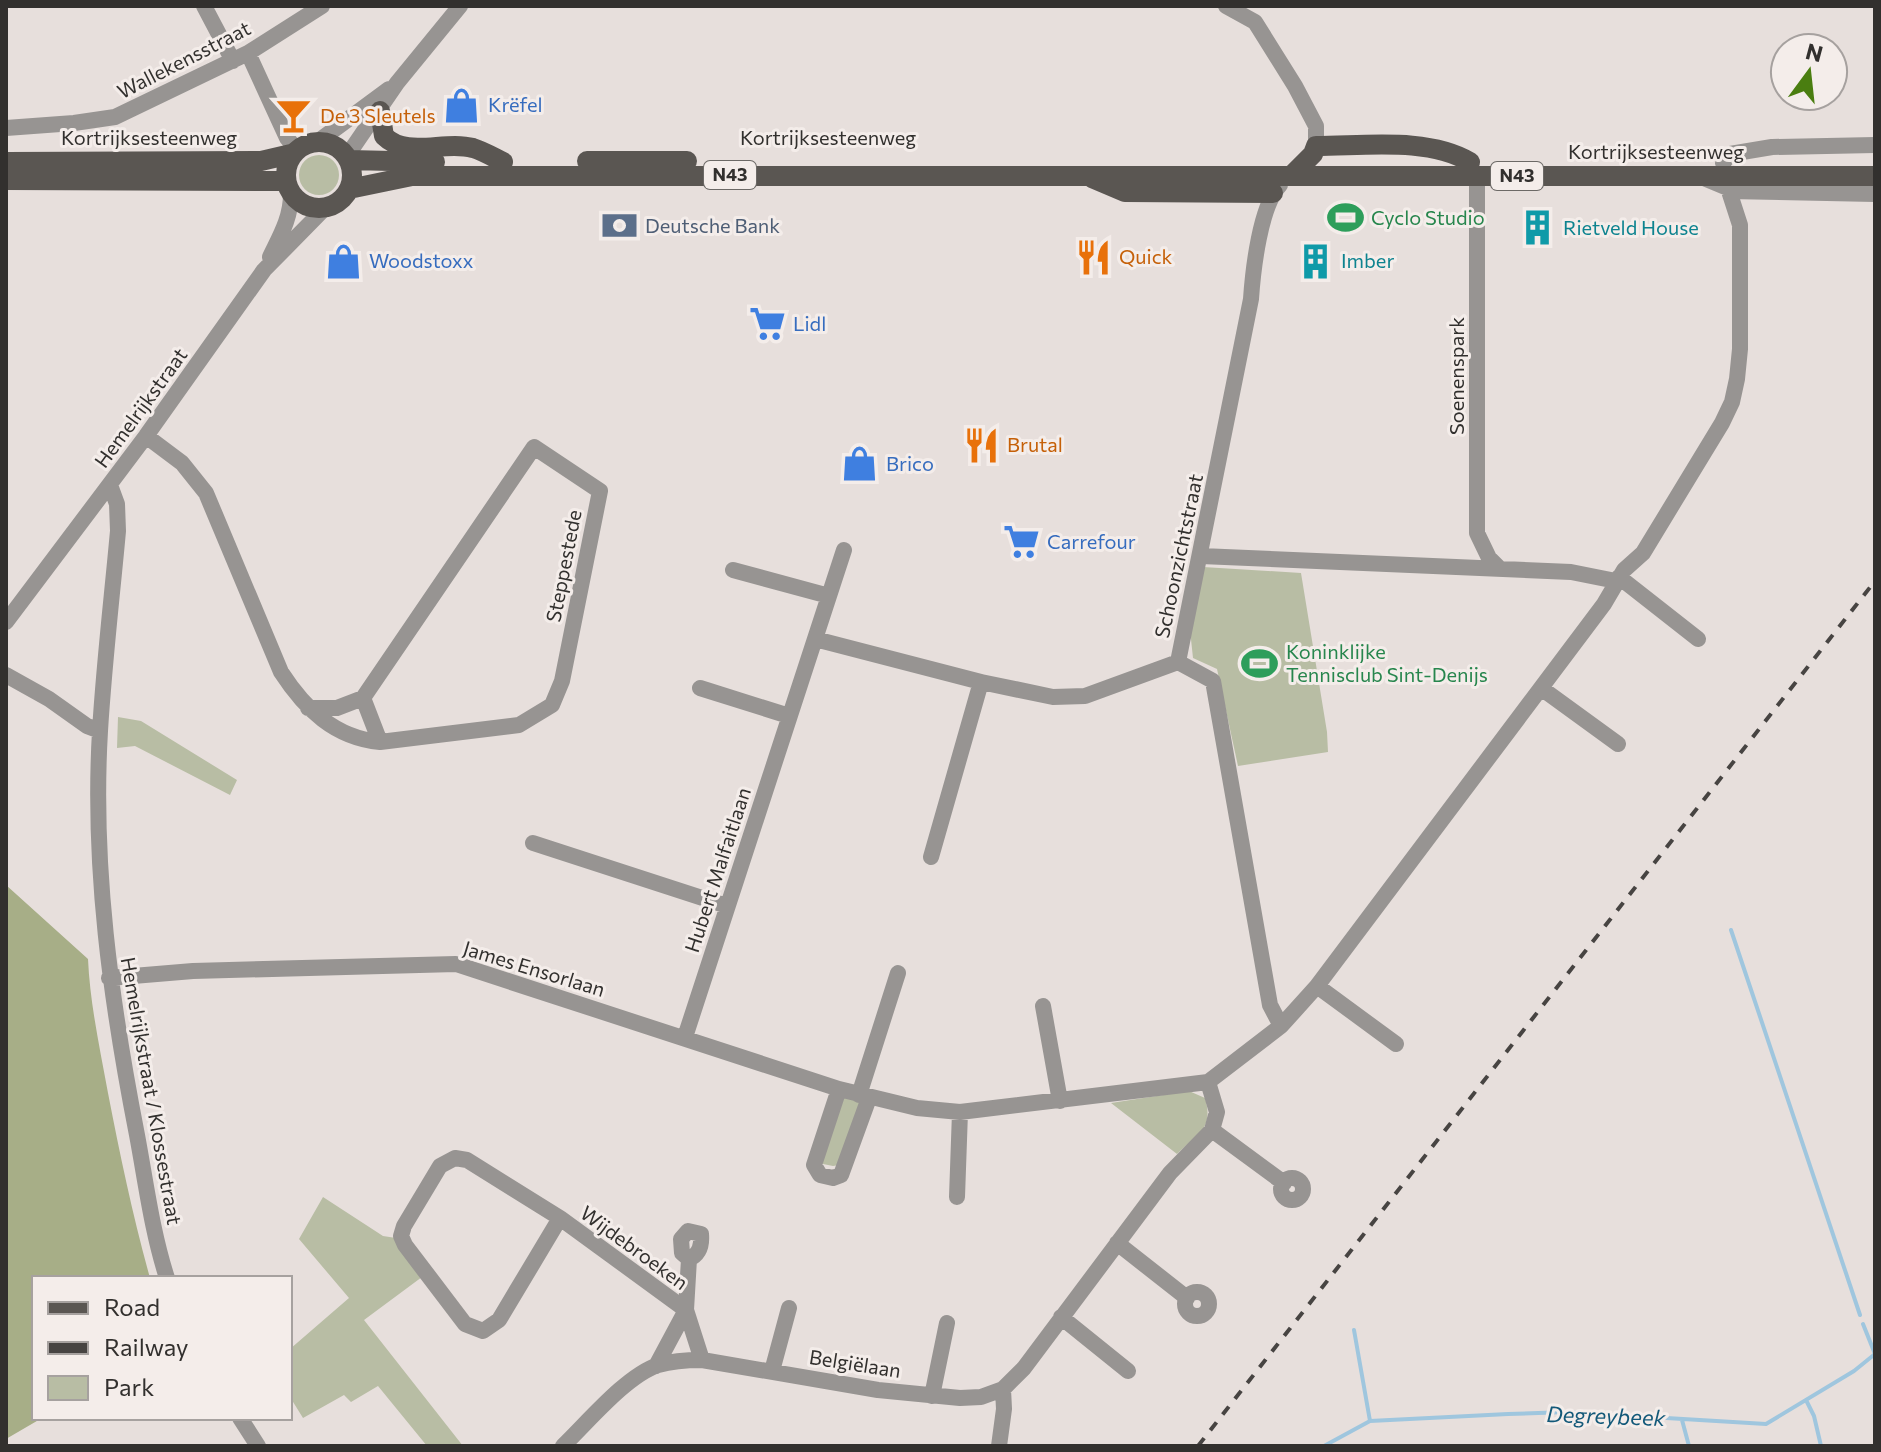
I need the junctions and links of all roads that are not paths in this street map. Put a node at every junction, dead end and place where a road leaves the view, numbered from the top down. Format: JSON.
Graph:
{"nodes":[{"id":1,"x":204,"y":6,"type":"edge"},
{"id":2,"x":322,"y":6,"type":"edge"},
{"id":3,"x":460,"y":6,"type":"edge"},
{"id":4,"x":1226,"y":6,"type":"edge"},
{"id":5,"x":1255,"y":14,"type":"edge"},
{"id":6,"x":240,"y":57,"type":"junction"},
{"id":7,"x":397,"y":83,"type":"junction"},
{"id":8,"x":380,"y":111,"type":"junction"},
{"id":9,"x":6,"y":128,"type":"edge"},
{"id":10,"x":320,"y":140,"type":"junction"},
{"id":11,"x":1875,"y":145,"type":"edge"},
{"id":12,"x":294,"y":152,"type":"junction"},
{"id":13,"x":348,"y":158,"type":"junction"},
{"id":14,"x":1727,"y":159,"type":"junction"},
{"id":15,"x":1305,"y":161,"type":"junction"},
{"id":16,"x":6,"y":162,"type":"edge"},
{"id":17,"x":503,"y":162,"type":"junction"},
{"id":18,"x":1875,"y":163,"type":"edge"},
{"id":19,"x":1473,"y":169,"type":"junction"},
{"id":20,"x":1085,"y":175,"type":"junction"},
{"id":21,"x":1696,"y":176,"type":"junction"},
{"id":22,"x":1875,"y":176,"type":"edge"},
{"id":23,"x":6,"y":180,"type":"edge"},
{"id":24,"x":289,"y":188,"type":"junction"},
{"id":25,"x":349,"y":189,"type":"junction"},
{"id":26,"x":1729,"y":191,"type":"junction"},
{"id":27,"x":1273,"y":193,"type":"junction"},
{"id":28,"x":1763,"y":193,"type":"junction"},
{"id":29,"x":1875,"y":194,"type":"edge"},
{"id":30,"x":325,"y":208,"type":"junction"},
{"id":31,"x":1740,"y":225,"type":"junction"},
{"id":32,"x":264,"y":270,"type":"junction"},
{"id":33,"x":146,"y":436,"type":"junction"},
{"id":34,"x":110,"y":485,"type":"junction"},
{"id":35,"x":844,"y":550,"type":"dead end"},
{"id":36,"x":1201,"y":556,"type":"junction"},
{"id":37,"x":1500,"y":569,"type":"junction"},
{"id":38,"x":733,"y":570,"type":"dead end"},
{"id":39,"x":1615,"y":583,"type":"junction"},
{"id":40,"x":829,"y":596,"type":"junction"},
{"id":41,"x":6,"y":622,"type":"edge"},
{"id":42,"x":815,"y":639,"type":"junction"},
{"id":43,"x":1698,"y":639,"type":"dead end"},
{"id":44,"x":1178,"y":662,"type":"junction"},
{"id":45,"x":6,"y":675,"type":"edge"},
{"id":46,"x":981,"y":682,"type":"junction"},
{"id":47,"x":700,"y":688,"type":"dead end"},
{"id":48,"x":1541,"y":688,"type":"junction"},
{"id":49,"x":363,"y":698,"type":"junction"},
{"id":50,"x":308,"y":708,"type":"junction"},
{"id":51,"x":789,"y":716,"type":"junction"},
{"id":52,"x":100,"y":731,"type":"junction"},
{"id":53,"x":380,"y":742,"type":"junction"},
{"id":54,"x":1618,"y":744,"type":"dead end"},
{"id":55,"x":533,"y":843,"type":"dead end"},
{"id":56,"x":931,"y":857,"type":"dead end"},
{"id":57,"x":727,"y":906,"type":"junction"},
{"id":58,"x":898,"y":973,"type":"dead end"},
{"id":59,"x":109,"y":978,"type":"junction"},
{"id":60,"x":1317,"y":986,"type":"junction"},
{"id":61,"x":1043,"y":1006,"type":"dead end"},
{"id":62,"x":1281,"y":1026,"type":"junction"},
{"id":63,"x":685,"y":1037,"type":"junction"},
{"id":64,"x":1396,"y":1044,"type":"dead end"},
{"id":65,"x":1202,"y":1083,"type":"junction"},
{"id":66,"x":839,"y":1089,"type":"junction"},
{"id":67,"x":864,"y":1096,"type":"junction"},
{"id":68,"x":1060,"y":1101,"type":"junction"},
{"id":69,"x":960,"y":1112,"type":"junction"},
{"id":70,"x":1212,"y":1130,"type":"junction"},
{"id":71,"x":1284,"y":1183,"type":"dead end"},
{"id":72,"x":957,"y":1197,"type":"dead end"},
{"id":73,"x":560,"y":1218,"type":"junction"},
{"id":74,"x":1117,"y":1243,"type":"junction"},
{"id":75,"x":689,"y":1259,"type":"dead end"},
{"id":76,"x":166,"y":1276,"type":"edge"},
{"id":77,"x":1187,"y":1298,"type":"dead end"},
{"id":78,"x":789,"y":1308,"type":"dead end"},
{"id":79,"x":686,"y":1310,"type":"junction"},
{"id":80,"x":1061,"y":1317,"type":"junction"},
{"id":81,"x":947,"y":1323,"type":"dead end"},
{"id":82,"x":702,"y":1360,"type":"junction"},
{"id":83,"x":656,"y":1366,"type":"junction"},
{"id":84,"x":772,"y":1371,"type":"junction"},
{"id":85,"x":1128,"y":1371,"type":"dead end"},
{"id":86,"x":1003,"y":1389,"type":"junction"},
{"id":87,"x":932,"y":1396,"type":"junction"},
{"id":88,"x":241,"y":1420,"type":"edge"},
{"id":89,"x":258,"y":1446,"type":"edge"},
{"id":90,"x":563,"y":1446,"type":"edge"},
{"id":91,"x":999,"y":1446,"type":"edge"}],
"edges":[{"from":1,"to":6,"type":"street"},
{"from":2,"to":6,"type":"street","name":"Wallekensstraat"},
{"from":3,"to":7,"type":"street"},
{"from":4,"to":5,"type":"street"},
{"from":5,"to":15,"type":"street"},
{"from":6,"to":9,"type":"street","name":"Wallekensstraat"},
{"from":6,"to":12,"type":"street"},
{"from":7,"to":8,"type":"street"},
{"from":7,"to":10,"type":"street"},
{"from":8,"to":13,"type":"street"},
{"from":8,"to":17,"type":"main road","number":"N43"},
{"from":10,"to":12,"type":"main road"},
{"from":10,"to":13,"type":"main road","number":"N43"},
{"from":11,"to":14,"type":"street","name":"Kortrijksesteenweg"},
{"from":12,"to":16,"type":"main road","name":"Kortrijksesteenweg"},
{"from":12,"to":24,"type":"main road"},
{"from":13,"to":17,"type":"main road","name":"Kortrijksesteenweg","number":"N43"},
{"from":13,"to":25,"type":"main road"},
{"from":14,"to":18,"type":"main road","name":"Kortrijksesteenweg","number":"N43"},
{"from":14,"to":19,"type":"main road","name":"Kortrijksesteenweg","number":"N43"},
{"from":15,"to":17,"type":"main road","name":"Kortrijksesteenweg","number":"N43"},
{"from":15,"to":19,"type":"main road","name":"Kortrijksesteenweg","number":"N43"},
{"from":15,"to":19,"type":"main road","name":"Kortrijksesteenweg","number":"N43"},
{"from":15,"to":20,"type":"main road","name":"Kortrijksesteenweg","number":"N43"},
{"from":15,"to":27,"type":"street"},
{"from":19,"to":21,"type":"main road","name":"Kortrijksesteenweg","number":"N43"},
{"from":19,"to":37,"type":"street","name":"Soenenspark"},
{"from":20,"to":25,"type":"main road","name":"Kortrijksesteenweg","number":"N43"},
{"from":20,"to":27,"type":"main road","number":"N43"},
{"from":21,"to":22,"type":"main road","name":"Kortrijksesteenweg","number":"N43"},
{"from":21,"to":26,"type":"street"},
{"from":23,"to":24,"type":"main road","name":"Kortrijksesteenweg"},
{"from":24,"to":30,"type":"main road"},
{"from":24,"to":32,"type":"street","name":"Hemelrijkstraat"},
{"from":25,"to":30,"type":"main road","number":"N43"},
{"from":26,"to":28,"type":"street","name":"Kortrijksesteenweg"},
{"from":26,"to":31,"type":"street"},
{"from":27,"to":36,"type":"street","name":"Schoonzichtstraat"},
{"from":28,"to":29,"type":"street","name":"Kortrijksesteenweg"},
{"from":28,"to":31,"type":"street"},
{"from":30,"to":32,"type":"street","name":"Hemelrijkstraat"},
{"from":31,"to":39,"type":"street"},
{"from":32,"to":33,"type":"street","name":"Hemelrijkstraat"},
{"from":33,"to":34,"type":"street","name":"Hemelrijkstraat"},
{"from":33,"to":50,"type":"street","name":"Steppestede"},
{"from":34,"to":41,"type":"street"},
{"from":34,"to":52,"type":"street","name":"Hemelrijkstraat"},
{"from":35,"to":40,"type":"street","name":"Hubert Malfaitlaan"},
{"from":36,"to":37,"type":"street"},
{"from":36,"to":44,"type":"street","name":"Schoonzichtstraat"},
{"from":37,"to":39,"type":"street"},
{"from":38,"to":40,"type":"street"},
{"from":39,"to":43,"type":"street"},
{"from":39,"to":48,"type":"street"},
{"from":40,"to":42,"type":"street","name":"Hubert Malfaitlaan"},
{"from":42,"to":46,"type":"street"},
{"from":42,"to":51,"type":"street","name":"Hubert Malfaitlaan"},
{"from":44,"to":46,"type":"street"},
{"from":44,"to":62,"type":"street","name":"Schoonzichtstraat"},
{"from":45,"to":52,"type":"street"},
{"from":46,"to":56,"type":"street"},
{"from":47,"to":51,"type":"street"},
{"from":48,"to":54,"type":"street"},
{"from":48,"to":60,"type":"street"},
{"from":49,"to":50,"type":"street"},
{"from":49,"to":53,"type":"street"},
{"from":49,"to":53,"type":"street","name":"Steppestede"},
{"from":50,"to":53,"type":"street","name":"Steppestede"},
{"from":51,"to":57,"type":"street","name":"Hubert Malfaitlaan"},
{"from":52,"to":59,"type":"street","name":"Hemelrijkstraat / Klossestraat"},
{"from":55,"to":57,"type":"street"},
{"from":57,"to":63,"type":"street","name":"Hubert Malfaitlaan"},
{"from":58,"to":67,"type":"street"},
{"from":59,"to":63,"type":"street","name":"James Ensorlaan"},
{"from":59,"to":76,"type":"street","name":"Hemelrijkstraat / Klossestraat"},
{"from":60,"to":62,"type":"street"},
{"from":60,"to":64,"type":"street"},
{"from":61,"to":68,"type":"street"},
{"from":62,"to":65,"type":"street"},
{"from":63,"to":66,"type":"street","name":"James Ensorlaan"},
{"from":65,"to":68,"type":"street","name":"James Ensorlaan"},
{"from":65,"to":70,"type":"street"},
{"from":66,"to":67,"type":"street","name":"James Ensorlaan"},
{"from":66,"to":67,"type":"street"},
{"from":67,"to":69,"type":"street","name":"James Ensorlaan"},
{"from":68,"to":69,"type":"street","name":"James Ensorlaan"},
{"from":69,"to":72,"type":"street"},
{"from":70,"to":71,"type":"street"},
{"from":70,"to":74,"type":"street"},
{"from":73,"to":73,"type":"street","name":"Wijdebroeken"},
{"from":73,"to":79,"type":"street","name":"Wijdebroeken"},
{"from":74,"to":77,"type":"street"},
{"from":74,"to":80,"type":"street"},
{"from":75,"to":79,"type":"street","name":"Belgiëlaan"},
{"from":78,"to":84,"type":"street"},
{"from":79,"to":82,"type":"street","name":"Belgiëlaan"},
{"from":79,"to":83,"type":"street","name":"Belgiëlaan"},
{"from":80,"to":85,"type":"street"},
{"from":80,"to":86,"type":"street"},
{"from":81,"to":87,"type":"street"},
{"from":82,"to":83,"type":"street","name":"Belgiëlaan"},
{"from":82,"to":84,"type":"street","name":"Belgiëlaan"},
{"from":83,"to":90,"type":"street","name":"Belgiëlaan"},
{"from":84,"to":87,"type":"street","name":"Belgiëlaan"},
{"from":86,"to":87,"type":"street","name":"Belgiëlaan"},
{"from":86,"to":91,"type":"street"},
{"from":88,"to":89,"type":"street"}]}
